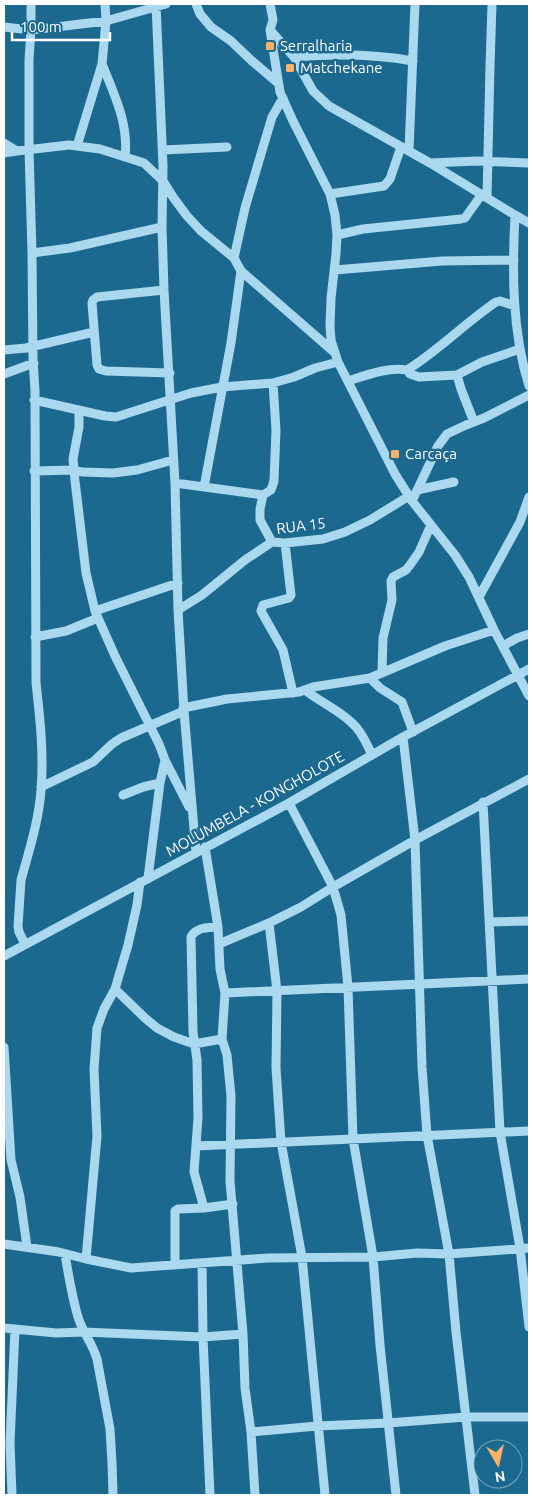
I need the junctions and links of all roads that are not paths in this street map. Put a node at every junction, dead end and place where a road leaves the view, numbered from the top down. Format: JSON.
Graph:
{"nodes":[{"id":1,"x":31,"y":4,"type":"edge"},
{"id":2,"x":105,"y":4,"type":"edge"},
{"id":3,"x":166,"y":4,"type":"edge"},
{"id":4,"x":196,"y":4,"type":"edge"},
{"id":5,"x":270,"y":4,"type":"edge"},
{"id":6,"x":415,"y":4,"type":"edge"},
{"id":7,"x":492,"y":4,"type":"edge"},
{"id":8,"x":156,"y":6,"type":"edge"},
{"id":9,"x":106,"y":21,"type":"junction"},
{"id":10,"x":4,"y":27,"type":"edge"},
{"id":11,"x":31,"y":30,"type":"junction"},
{"id":12,"x":270,"y":30,"type":"junction"},
{"id":13,"x":294,"y":57,"type":"junction"},
{"id":14,"x":413,"y":61,"type":"junction"},
{"id":15,"x":102,"y":64,"type":"junction"},
{"id":16,"x":278,"y":83,"type":"junction"},
{"id":17,"x":283,"y":98,"type":"junction"},
{"id":18,"x":4,"y":143,"type":"edge"},
{"id":19,"x":77,"y":146,"type":"junction"},
{"id":20,"x":227,"y":147,"type":"dead end"},
{"id":21,"x":405,"y":148,"type":"junction"},
{"id":22,"x":29,"y":149,"type":"junction"},
{"id":23,"x":163,"y":150,"type":"junction"},
{"id":24,"x":17,"y":151,"type":"junction"},
{"id":25,"x":4,"y":153,"type":"edge"},
{"id":26,"x":126,"y":157,"type":"junction"},
{"id":27,"x":488,"y":162,"type":"junction"},
{"id":28,"x":430,"y":163,"type":"junction"},
{"id":29,"x":529,"y":163,"type":"edge"},
{"id":30,"x":163,"y":181,"type":"junction"},
{"id":31,"x":330,"y":194,"type":"junction"},
{"id":32,"x":485,"y":196,"type":"junction"},
{"id":33,"x":515,"y":215,"type":"junction"},
{"id":34,"x":529,"y":223,"type":"edge"},
{"id":35,"x":162,"y":227,"type":"junction"},
{"id":36,"x":337,"y":235,"type":"junction"},
{"id":37,"x":32,"y":253,"type":"junction"},
{"id":38,"x":234,"y":258,"type":"junction"},
{"id":39,"x":514,"y":260,"type":"junction"},
{"id":40,"x":335,"y":270,"type":"junction"},
{"id":41,"x":241,"y":271,"type":"junction"},
{"id":42,"x":164,"y":290,"type":"junction"},
{"id":43,"x":515,"y":306,"type":"junction"},
{"id":44,"x":94,"y":332,"type":"junction"},
{"id":45,"x":33,"y":346,"type":"junction"},
{"id":46,"x":520,"y":349,"type":"junction"},
{"id":47,"x":4,"y":350,"type":"edge"},
{"id":48,"x":335,"y":352,"type":"junction"},
{"id":49,"x":338,"y":362,"type":"junction"},
{"id":50,"x":34,"y":363,"type":"junction"},
{"id":51,"x":407,"y":370,"type":"junction"},
{"id":52,"x":170,"y":372,"type":"junction"},
{"id":53,"x":4,"y":374,"type":"edge"},
{"id":54,"x":457,"y":376,"type":"junction"},
{"id":55,"x":348,"y":382,"type":"junction"},
{"id":56,"x":529,"y":382,"type":"edge"},
{"id":57,"x":273,"y":383,"type":"junction"},
{"id":58,"x":222,"y":387,"type":"junction"},
{"id":59,"x":529,"y":395,"type":"edge"},
{"id":60,"x":171,"y":398,"type":"junction"},
{"id":61,"x":34,"y":400,"type":"junction"},
{"id":62,"x":79,"y":410,"type":"junction"},
{"id":63,"x":474,"y":422,"type":"junction"},
{"id":64,"x":173,"y":460,"type":"junction"},
{"id":65,"x":74,"y":470,"type":"junction"},
{"id":66,"x":34,"y":472,"type":"junction"},
{"id":67,"x":454,"y":482,"type":"dead end"},
{"id":68,"x":175,"y":483,"type":"junction"},
{"id":69,"x":204,"y":487,"type":"junction"},
{"id":70,"x":417,"y":490,"type":"junction"},
{"id":71,"x":263,"y":495,"type":"junction"},
{"id":72,"x":529,"y":497,"type":"edge"},
{"id":73,"x":410,"y":499,"type":"junction"},
{"id":74,"x":431,"y":525,"type":"junction"},
{"id":75,"x":272,"y":542,"type":"junction"},
{"id":76,"x":285,"y":543,"type":"junction"},
{"id":77,"x":178,"y":583,"type":"junction"},
{"id":78,"x":479,"y":597,"type":"junction"},
{"id":79,"x":178,"y":610,"type":"junction"},
{"id":80,"x":96,"y":614,"type":"junction"},
{"id":81,"x":494,"y":630,"type":"junction"},
{"id":82,"x":529,"y":634,"type":"edge"},
{"id":83,"x":35,"y":637,"type":"junction"},
{"id":84,"x":503,"y":646,"type":"junction"},
{"id":85,"x":529,"y":669,"type":"edge"},
{"id":86,"x":382,"y":673,"type":"junction"},
{"id":87,"x":518,"y":675,"type":"junction"},
{"id":88,"x":370,"y":678,"type":"junction"},
{"id":89,"x":305,"y":690,"type":"junction"},
{"id":90,"x":293,"y":693,"type":"junction"},
{"id":91,"x":529,"y":696,"type":"edge"},
{"id":92,"x":184,"y":710,"type":"junction"},
{"id":93,"x":150,"y":727,"type":"junction"},
{"id":94,"x":413,"y":732,"type":"junction"},
{"id":95,"x":403,"y":737,"type":"junction"},
{"id":96,"x":372,"y":755,"type":"junction"},
{"id":97,"x":165,"y":760,"type":"junction"},
{"id":98,"x":529,"y":779,"type":"edge"},
{"id":99,"x":160,"y":783,"type":"junction"},
{"id":100,"x":42,"y":787,"type":"junction"},
{"id":101,"x":123,"y":795,"type":"dead end"},
{"id":102,"x":484,"y":802,"type":"junction"},
{"id":103,"x":289,"y":803,"type":"junction"},
{"id":104,"x":192,"y":811,"type":"junction"},
{"id":105,"x":415,"y":840,"type":"junction"},
{"id":106,"x":205,"y":847,"type":"junction"},
{"id":107,"x":196,"y":853,"type":"junction"},
{"id":108,"x":144,"y":880,"type":"junction"},
{"id":109,"x":333,"y":887,"type":"junction"},
{"id":110,"x":489,"y":922,"type":"junction"},
{"id":111,"x":529,"y":922,"type":"edge"},
{"id":112,"x":269,"y":923,"type":"junction"},
{"id":113,"x":218,"y":927,"type":"junction"},
{"id":114,"x":24,"y":944,"type":"junction"},
{"id":115,"x":219,"y":944,"type":"junction"},
{"id":116,"x":4,"y":956,"type":"edge"},
{"id":117,"x":529,"y":979,"type":"edge"},
{"id":118,"x":492,"y":981,"type":"junction"},
{"id":119,"x":419,"y":984,"type":"junction"},
{"id":120,"x":348,"y":987,"type":"junction"},
{"id":121,"x":115,"y":989,"type":"junction"},
{"id":122,"x":277,"y":991,"type":"junction"},
{"id":123,"x":225,"y":993,"type":"junction"},
{"id":124,"x":222,"y":1039,"type":"junction"},
{"id":125,"x":194,"y":1044,"type":"junction"},
{"id":126,"x":4,"y":1047,"type":"edge"},
{"id":127,"x":529,"y":1131,"type":"edge"},
{"id":128,"x":500,"y":1132,"type":"junction"},
{"id":129,"x":427,"y":1135,"type":"junction"},
{"id":130,"x":354,"y":1139,"type":"junction"},
{"id":131,"x":280,"y":1142,"type":"junction"},
{"id":132,"x":231,"y":1144,"type":"junction"},
{"id":133,"x":196,"y":1146,"type":"junction"},
{"id":134,"x":232,"y":1204,"type":"junction"},
{"id":135,"x":204,"y":1208,"type":"junction"},
{"id":136,"x":4,"y":1244,"type":"edge"},
{"id":137,"x":27,"y":1247,"type":"junction"},
{"id":138,"x":525,"y":1248,"type":"edge"},
{"id":139,"x":65,"y":1254,"type":"junction"},
{"id":140,"x":449,"y":1254,"type":"junction"},
{"id":141,"x":302,"y":1257,"type":"junction"},
{"id":142,"x":373,"y":1257,"type":"junction"},
{"id":143,"x":86,"y":1260,"type":"junction"},
{"id":144,"x":236,"y":1260,"type":"junction"},
{"id":145,"x":202,"y":1263,"type":"junction"},
{"id":146,"x":175,"y":1265,"type":"junction"},
{"id":147,"x":529,"y":1327,"type":"edge"},
{"id":148,"x":4,"y":1328,"type":"edge"},
{"id":149,"x":15,"y":1329,"type":"junction"},
{"id":150,"x":84,"y":1332,"type":"junction"},
{"id":151,"x":243,"y":1334,"type":"junction"},
{"id":152,"x":203,"y":1337,"type":"junction"},
{"id":153,"x":529,"y":1416,"type":"edge"},
{"id":154,"x":466,"y":1417,"type":"junction"},
{"id":155,"x":477,"y":1418,"type":"junction"},
{"id":156,"x":388,"y":1423,"type":"junction"},
{"id":157,"x":317,"y":1426,"type":"junction"},
{"id":158,"x":467,"y":1429,"type":"junction"},
{"id":159,"x":250,"y":1432,"type":"junction"},
{"id":160,"x":7,"y":1466,"type":"edge"},
{"id":161,"x":12,"y":1495,"type":"edge"},
{"id":162,"x":113,"y":1495,"type":"edge"},
{"id":163,"x":210,"y":1495,"type":"edge"},
{"id":164,"x":255,"y":1495,"type":"edge"},
{"id":165,"x":324,"y":1495,"type":"edge"},
{"id":166,"x":396,"y":1495,"type":"edge"},
{"id":167,"x":475,"y":1495,"type":"edge"}],
"edges":[{"from":1,"to":11,"type":"street"},
{"from":2,"to":9,"type":"street"},
{"from":3,"to":8,"type":"street"},
{"from":4,"to":16,"type":"street"},
{"from":5,"to":12,"type":"street"},
{"from":6,"to":14,"type":"street"},
{"from":7,"to":27,"type":"street"},
{"from":8,"to":9,"type":"street"},
{"from":8,"to":23,"type":"street"},
{"from":9,"to":11,"type":"street"},
{"from":9,"to":15,"type":"street"},
{"from":10,"to":11,"type":"street"},
{"from":11,"to":22,"type":"street"},
{"from":12,"to":13,"type":"street"},
{"from":12,"to":16,"type":"street"},
{"from":13,"to":14,"type":"street"},
{"from":13,"to":21,"type":"street"},
{"from":14,"to":21,"type":"street"},
{"from":15,"to":19,"type":"street"},
{"from":15,"to":26,"type":"street"},
{"from":16,"to":17,"type":"street"},
{"from":17,"to":31,"type":"street"},
{"from":17,"to":38,"type":"street"},
{"from":18,"to":24,"type":"street"},
{"from":19,"to":22,"type":"street"},
{"from":19,"to":26,"type":"street"},
{"from":20,"to":23,"type":"street"},
{"from":21,"to":28,"type":"street"},
{"from":21,"to":31,"type":"street"},
{"from":22,"to":24,"type":"street"},
{"from":22,"to":37,"type":"street"},
{"from":23,"to":30,"type":"street"},
{"from":24,"to":25,"type":"street"},
{"from":26,"to":30,"type":"street"},
{"from":27,"to":28,"type":"street"},
{"from":27,"to":29,"type":"street"},
{"from":27,"to":32,"type":"street"},
{"from":28,"to":32,"type":"street"},
{"from":30,"to":35,"type":"street"},
{"from":30,"to":38,"type":"street"},
{"from":31,"to":36,"type":"street"},
{"from":32,"to":33,"type":"street"},
{"from":32,"to":36,"type":"street"},
{"from":33,"to":34,"type":"street"},
{"from":33,"to":39,"type":"street"},
{"from":35,"to":37,"type":"street"},
{"from":35,"to":42,"type":"street"},
{"from":36,"to":40,"type":"street"},
{"from":37,"to":45,"type":"street"},
{"from":38,"to":41,"type":"street"},
{"from":39,"to":40,"type":"street"},
{"from":39,"to":43,"type":"street"},
{"from":40,"to":48,"type":"street"},
{"from":41,"to":48,"type":"street"},
{"from":41,"to":58,"type":"street"},
{"from":42,"to":44,"type":"street"},
{"from":42,"to":52,"type":"street"},
{"from":43,"to":46,"type":"street"},
{"from":43,"to":51,"type":"street"},
{"from":44,"to":45,"type":"street"},
{"from":44,"to":52,"type":"street"},
{"from":45,"to":47,"type":"street"},
{"from":45,"to":50,"type":"street"},
{"from":46,"to":54,"type":"street"},
{"from":46,"to":56,"type":"street"},
{"from":48,"to":49,"type":"street"},
{"from":49,"to":55,"type":"street"},
{"from":49,"to":57,"type":"street"},
{"from":50,"to":53,"type":"street"},
{"from":50,"to":61,"type":"street"},
{"from":51,"to":54,"type":"street"},
{"from":51,"to":55,"type":"street"},
{"from":52,"to":60,"type":"street"},
{"from":54,"to":63,"type":"street"},
{"from":55,"to":73,"type":"street"},
{"from":57,"to":58,"type":"street"},
{"from":57,"to":71,"type":"street"},
{"from":58,"to":60,"type":"street"},
{"from":58,"to":69,"type":"street"},
{"from":59,"to":63,"type":"street"},
{"from":60,"to":62,"type":"street"},
{"from":60,"to":64,"type":"street"},
{"from":61,"to":62,"type":"street"},
{"from":61,"to":66,"type":"street"},
{"from":62,"to":65,"type":"street"},
{"from":63,"to":70,"type":"street"},
{"from":64,"to":65,"type":"street"},
{"from":64,"to":68,"type":"street"},
{"from":65,"to":66,"type":"street"},
{"from":65,"to":80,"type":"street"},
{"from":66,"to":83,"type":"street"},
{"from":67,"to":70,"type":"street"},
{"from":68,"to":69,"type":"street"},
{"from":68,"to":77,"type":"street"},
{"from":69,"to":71,"type":"street"},
{"from":70,"to":73,"type":"street"},
{"from":71,"to":75,"type":"street"},
{"from":72,"to":78,"type":"street"},
{"from":73,"to":74,"type":"street"},
{"from":73,"to":76,"type":"street","name":"RUA 15"},
{"from":74,"to":78,"type":"street"},
{"from":74,"to":86,"type":"street"},
{"from":75,"to":76,"type":"street","name":"RUA 15"},
{"from":75,"to":79,"type":"street","name":"RUA 15"},
{"from":76,"to":90,"type":"street"},
{"from":77,"to":79,"type":"street"},
{"from":77,"to":80,"type":"street"},
{"from":78,"to":81,"type":"street"},
{"from":79,"to":92,"type":"street"},
{"from":80,"to":83,"type":"street"},
{"from":80,"to":93,"type":"street"},
{"from":81,"to":84,"type":"street"},
{"from":81,"to":86,"type":"street"},
{"from":82,"to":84,"type":"street"},
{"from":83,"to":100,"type":"street"},
{"from":84,"to":87,"type":"street"},
{"from":85,"to":87,"type":"street","name":"MOLUMBELA - KONGHOLOTE"},
{"from":86,"to":88,"type":"street"},
{"from":87,"to":91,"type":"street"},
{"from":87,"to":94,"type":"street","name":"MOLUMBELA - KONGHOLOTE"},
{"from":88,"to":89,"type":"street"},
{"from":88,"to":94,"type":"street"},
{"from":89,"to":90,"type":"street"},
{"from":89,"to":96,"type":"street"},
{"from":90,"to":92,"type":"street"},
{"from":92,"to":93,"type":"street"},
{"from":92,"to":104,"type":"street"},
{"from":93,"to":97,"type":"street"},
{"from":93,"to":100,"type":"street"},
{"from":94,"to":95,"type":"street","name":"MOLUMBELA - KONGHOLOTE"},
{"from":95,"to":96,"type":"street","name":"MOLUMBELA - KONGHOLOTE"},
{"from":95,"to":105,"type":"street"},
{"from":96,"to":103,"type":"street","name":"MOLUMBELA - KONGHOLOTE"},
{"from":97,"to":99,"type":"street"},
{"from":97,"to":104,"type":"street"},
{"from":98,"to":102,"type":"street"},
{"from":99,"to":101,"type":"street"},
{"from":99,"to":108,"type":"street"},
{"from":100,"to":114,"type":"street"},
{"from":102,"to":105,"type":"street"},
{"from":102,"to":110,"type":"street"},
{"from":103,"to":106,"type":"street","name":"MOLUMBELA - KONGHOLOTE"},
{"from":103,"to":109,"type":"street"},
{"from":104,"to":107,"type":"street"},
{"from":105,"to":109,"type":"street"},
{"from":105,"to":119,"type":"street"},
{"from":106,"to":107,"type":"street","name":"MOLUMBELA - KONGHOLOTE"},
{"from":106,"to":113,"type":"street"},
{"from":107,"to":108,"type":"street","name":"MOLUMBELA - KONGHOLOTE"},
{"from":108,"to":114,"type":"street","name":"MOLUMBELA - KONGHOLOTE"},
{"from":108,"to":121,"type":"street"},
{"from":109,"to":112,"type":"street"},
{"from":109,"to":120,"type":"street"},
{"from":110,"to":111,"type":"street"},
{"from":110,"to":118,"type":"street"},
{"from":112,"to":115,"type":"street"},
{"from":112,"to":122,"type":"street"},
{"from":113,"to":115,"type":"street"},
{"from":113,"to":125,"type":"street"},
{"from":114,"to":116,"type":"street","name":"MOLUMBELA - KONGHOLOTE"},
{"from":115,"to":123,"type":"street"},
{"from":117,"to":118,"type":"street"},
{"from":118,"to":119,"type":"street"},
{"from":118,"to":128,"type":"street"},
{"from":119,"to":120,"type":"street"},
{"from":119,"to":129,"type":"street"},
{"from":120,"to":122,"type":"street"},
{"from":120,"to":130,"type":"street"},
{"from":121,"to":125,"type":"street"},
{"from":121,"to":143,"type":"street"},
{"from":122,"to":123,"type":"street"},
{"from":122,"to":131,"type":"street"},
{"from":123,"to":124,"type":"street"},
{"from":124,"to":125,"type":"street"},
{"from":124,"to":132,"type":"street"},
{"from":125,"to":133,"type":"street"},
{"from":126,"to":137,"type":"street"},
{"from":127,"to":128,"type":"street"},
{"from":128,"to":129,"type":"street"},
{"from":128,"to":138,"type":"street"},
{"from":129,"to":130,"type":"street"},
{"from":129,"to":140,"type":"street"},
{"from":130,"to":131,"type":"street"},
{"from":130,"to":142,"type":"street"},
{"from":131,"to":132,"type":"street"},
{"from":131,"to":141,"type":"street"},
{"from":132,"to":133,"type":"street"},
{"from":132,"to":134,"type":"street"},
{"from":133,"to":135,"type":"street"},
{"from":134,"to":135,"type":"street"},
{"from":134,"to":144,"type":"street"},
{"from":135,"to":146,"type":"street"},
{"from":136,"to":137,"type":"street"},
{"from":137,"to":139,"type":"street"},
{"from":138,"to":140,"type":"street"},
{"from":138,"to":147,"type":"street"},
{"from":139,"to":143,"type":"street"},
{"from":139,"to":150,"type":"street"},
{"from":140,"to":142,"type":"street"},
{"from":140,"to":154,"type":"street"},
{"from":141,"to":142,"type":"street"},
{"from":141,"to":144,"type":"street"},
{"from":141,"to":157,"type":"street"},
{"from":142,"to":156,"type":"street"},
{"from":143,"to":146,"type":"street"},
{"from":144,"to":145,"type":"street"},
{"from":144,"to":151,"type":"street"},
{"from":145,"to":146,"type":"street"},
{"from":145,"to":152,"type":"street"},
{"from":148,"to":149,"type":"street"},
{"from":149,"to":150,"type":"street"},
{"from":149,"to":160,"type":"street"},
{"from":150,"to":152,"type":"street"},
{"from":150,"to":162,"type":"street"},
{"from":151,"to":152,"type":"street"},
{"from":151,"to":159,"type":"street"},
{"from":152,"to":163,"type":"street"},
{"from":153,"to":155,"type":"street"},
{"from":154,"to":155,"type":"street"},
{"from":154,"to":156,"type":"street"},
{"from":154,"to":158,"type":"street"},
{"from":155,"to":158,"type":"street"},
{"from":156,"to":157,"type":"street"},
{"from":156,"to":166,"type":"street"},
{"from":157,"to":159,"type":"street"},
{"from":157,"to":165,"type":"street"},
{"from":158,"to":167,"type":"street"},
{"from":159,"to":164,"type":"street"},
{"from":160,"to":161,"type":"street"}]}
